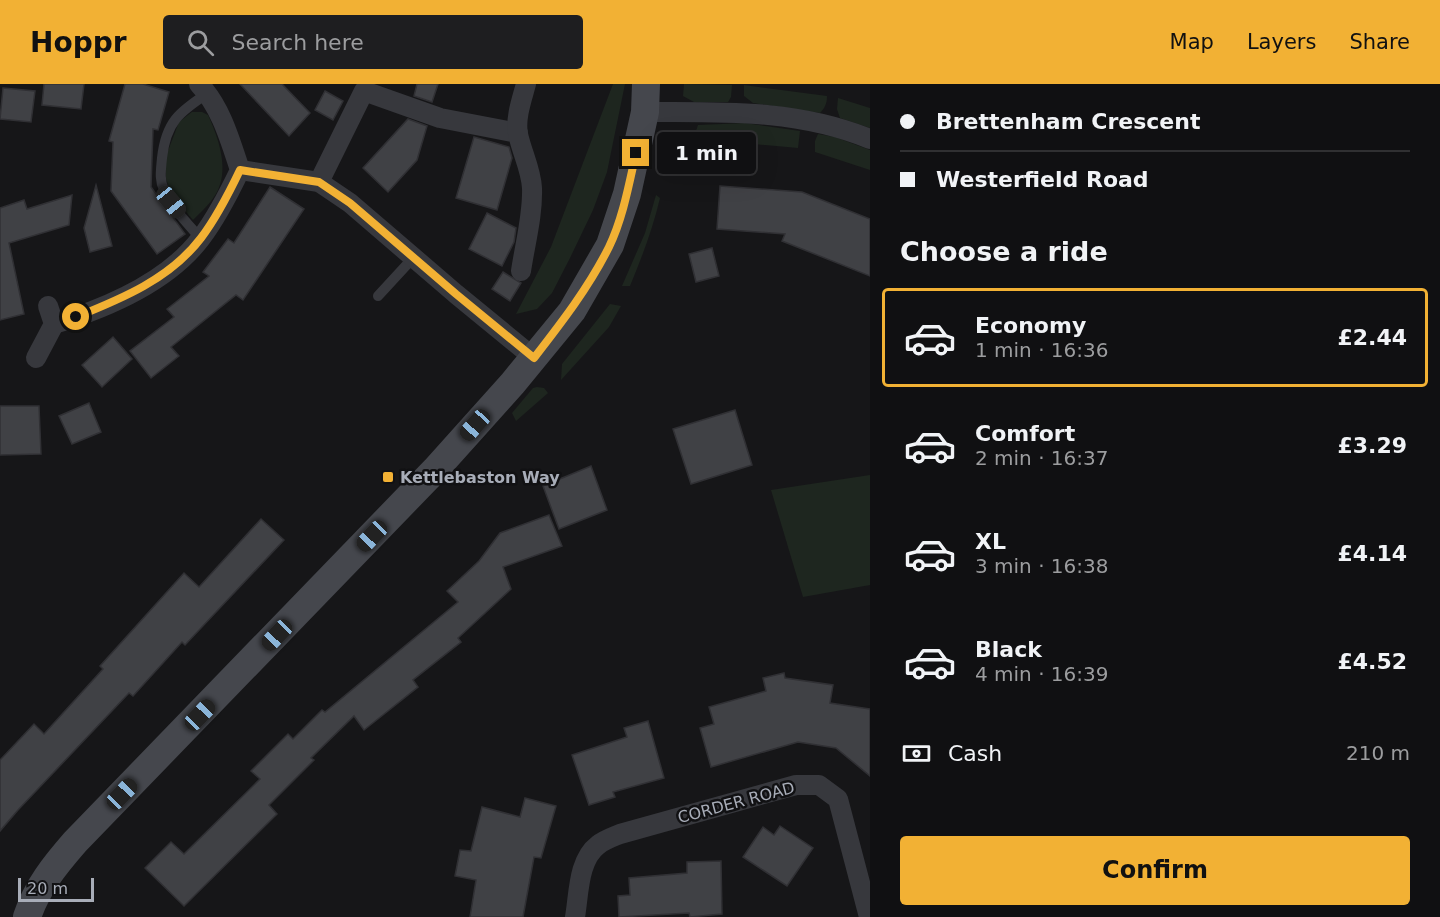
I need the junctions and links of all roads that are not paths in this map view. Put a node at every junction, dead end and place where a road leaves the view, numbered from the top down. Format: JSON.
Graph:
{"nodes":[{"id":1,"x":526,"y":84,"type":"edge"},
{"id":2,"x":646,"y":84,"type":"edge"},
{"id":3,"x":360,"y":88,"type":"edge"},
{"id":4,"x":203,"y":89,"type":"edge"},
{"id":5,"x":645,"y":112,"type":"junction"},
{"id":6,"x":518,"y":133,"type":"junction"},
{"id":7,"x":870,"y":139,"type":"edge"},
{"id":8,"x":240,"y":170,"type":"junction"},
{"id":9,"x":319,"y":182,"type":"junction"},
{"id":10,"x":201,"y":239,"type":"junction"},
{"id":11,"x":413,"y":258,"type":"junction"},
{"id":12,"x":521,"y":271,"type":"dead end"},
{"id":13,"x":378,"y":296,"type":"dead end"},
{"id":14,"x":36,"y":358,"type":"dead end"},
{"id":15,"x":534,"y":358,"type":"junction"},
{"id":16,"x":27,"y":917,"type":"edge"},
{"id":17,"x":575,"y":917,"type":"edge"},
{"id":18,"x":869,"y":917,"type":"edge"}],
"edges":[{"from":1,"to":6,"type":"street"},
{"from":2,"to":5,"type":"main road"},
{"from":3,"to":6,"type":"street"},
{"from":3,"to":9,"type":"street"},
{"from":4,"to":8,"type":"street"},
{"from":4,"to":10,"type":"lane"},
{"from":5,"to":7,"type":"street"},
{"from":5,"to":15,"type":"main road"},
{"from":6,"to":12,"type":"street"},
{"from":8,"to":9,"type":"street"},
{"from":8,"to":10,"type":"street"},
{"from":9,"to":11,"type":"street"},
{"from":10,"to":14,"type":"street"},
{"from":11,"to":13,"type":"lane"},
{"from":11,"to":15,"type":"street"},
{"from":15,"to":16,"type":"main road"},
{"from":17,"to":18,"type":"street","name":"CORDER ROAD"}]}
